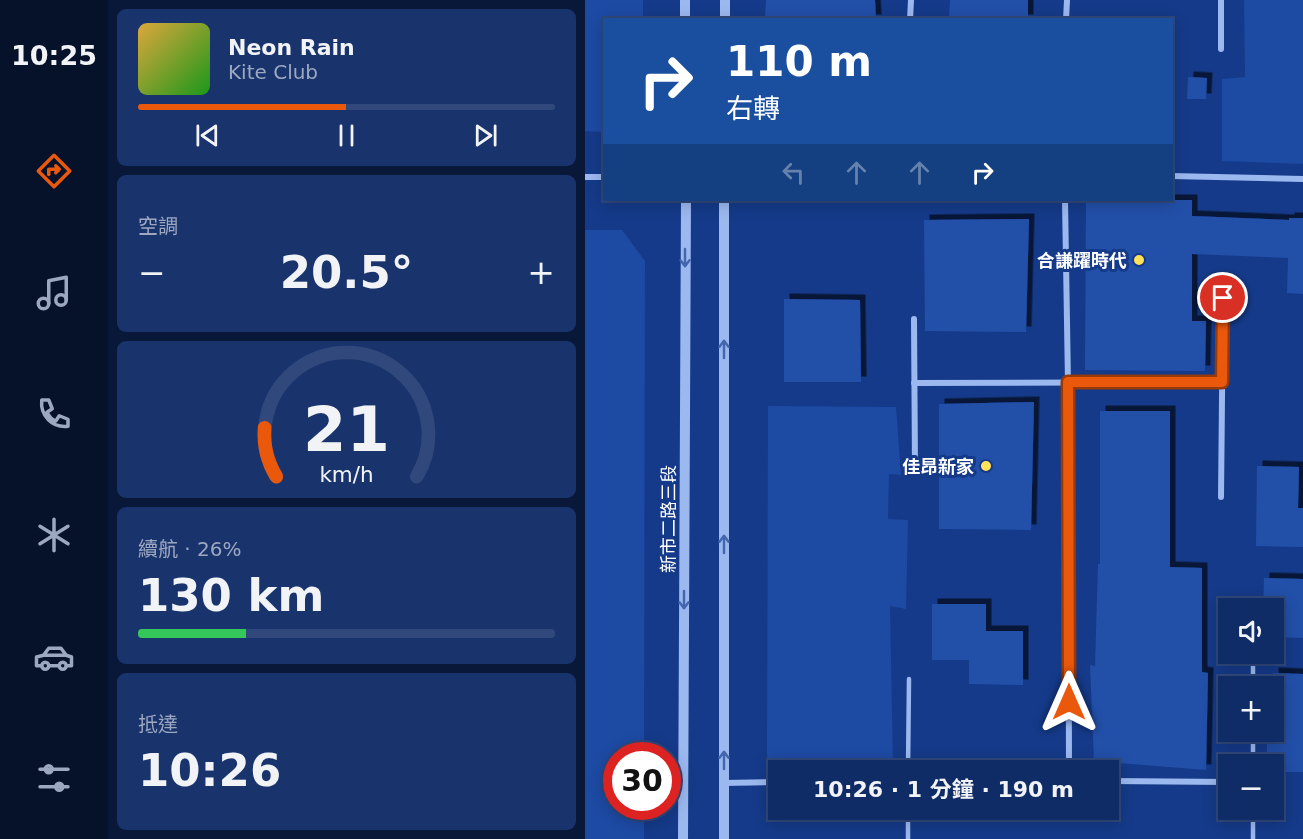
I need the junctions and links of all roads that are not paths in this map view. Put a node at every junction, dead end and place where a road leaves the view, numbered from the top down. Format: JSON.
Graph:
{"nodes":[{"id":1,"x":685,"y":0,"type":"edge"},
{"id":2,"x":725,"y":0,"type":"edge"},
{"id":3,"x":911,"y":0,"type":"edge"},
{"id":4,"x":1067,"y":0,"type":"edge"},
{"id":5,"x":1221,"y":0,"type":"edge"},
{"id":6,"x":685,"y":18,"type":"edge"},
{"id":7,"x":725,"y":18,"type":"edge"},
{"id":8,"x":910,"y":18,"type":"edge"},
{"id":9,"x":1066,"y":18,"type":"edge"},
{"id":10,"x":1221,"y":50,"type":"dead end"},
{"id":11,"x":1173,"y":176,"type":"edge"},
{"id":12,"x":585,"y":177,"type":"edge"},
{"id":13,"x":603,"y":177,"type":"edge"},
{"id":14,"x":1303,"y":179,"type":"edge"},
{"id":15,"x":686,"y":201,"type":"edge"},
{"id":16,"x":724,"y":201,"type":"edge"},
{"id":17,"x":1065,"y":201,"type":"edge"},
{"id":18,"x":1223,"y":298,"type":"dead end"},
{"id":19,"x":914,"y":319,"type":"dead end"},
{"id":20,"x":1068,"y":382,"type":"junction"},
{"id":21,"x":1222,"y":382,"type":"junction"},
{"id":22,"x":914,"y":383,"type":"junction"},
{"id":23,"x":915,"y":471,"type":"dead end"},
{"id":24,"x":1221,"y":497,"type":"dead end"},
{"id":25,"x":909,"y":679,"type":"dead end"},
{"id":26,"x":908,"y":760,"type":"edge"},
{"id":27,"x":1069,"y":760,"type":"edge"},
{"id":28,"x":1119,"y":781,"type":"edge"},
{"id":29,"x":768,"y":782,"type":"edge"},
{"id":30,"x":1218,"y":782,"type":"edge"},
{"id":31,"x":725,"y":783,"type":"junction"},
{"id":32,"x":908,"y":820,"type":"edge"},
{"id":33,"x":1253,"y":820,"type":"edge"},
{"id":34,"x":683,"y":839,"type":"edge"},
{"id":35,"x":724,"y":839,"type":"edge"},
{"id":36,"x":908,"y":839,"type":"edge"},
{"id":37,"x":1253,"y":839,"type":"edge"}],
"edges":[{"from":1,"to":6,"type":"street"},
{"from":2,"to":7,"type":"street"},
{"from":3,"to":8,"type":"street"},
{"from":4,"to":9,"type":"street"},
{"from":5,"to":10,"type":"street"},
{"from":11,"to":14,"type":"street"},
{"from":12,"to":13,"type":"street"},
{"from":15,"to":34,"type":"street","name":"新市二路三段","one_way":true},
{"from":31,"to":16,"type":"street","one_way":true},
{"from":17,"to":20,"type":"street"},
{"from":18,"to":21,"type":"street"},
{"from":19,"to":22,"type":"street"},
{"from":20,"to":21,"type":"street"},
{"from":20,"to":22,"type":"street"},
{"from":20,"to":27,"type":"street"},
{"from":21,"to":24,"type":"street"},
{"from":22,"to":23,"type":"street"},
{"from":25,"to":26,"type":"lane"},
{"from":28,"to":30,"type":"street"},
{"from":29,"to":31,"type":"street"},
{"from":31,"to":35,"type":"street"},
{"from":32,"to":36,"type":"lane"},
{"from":33,"to":37,"type":"lane"}]}
